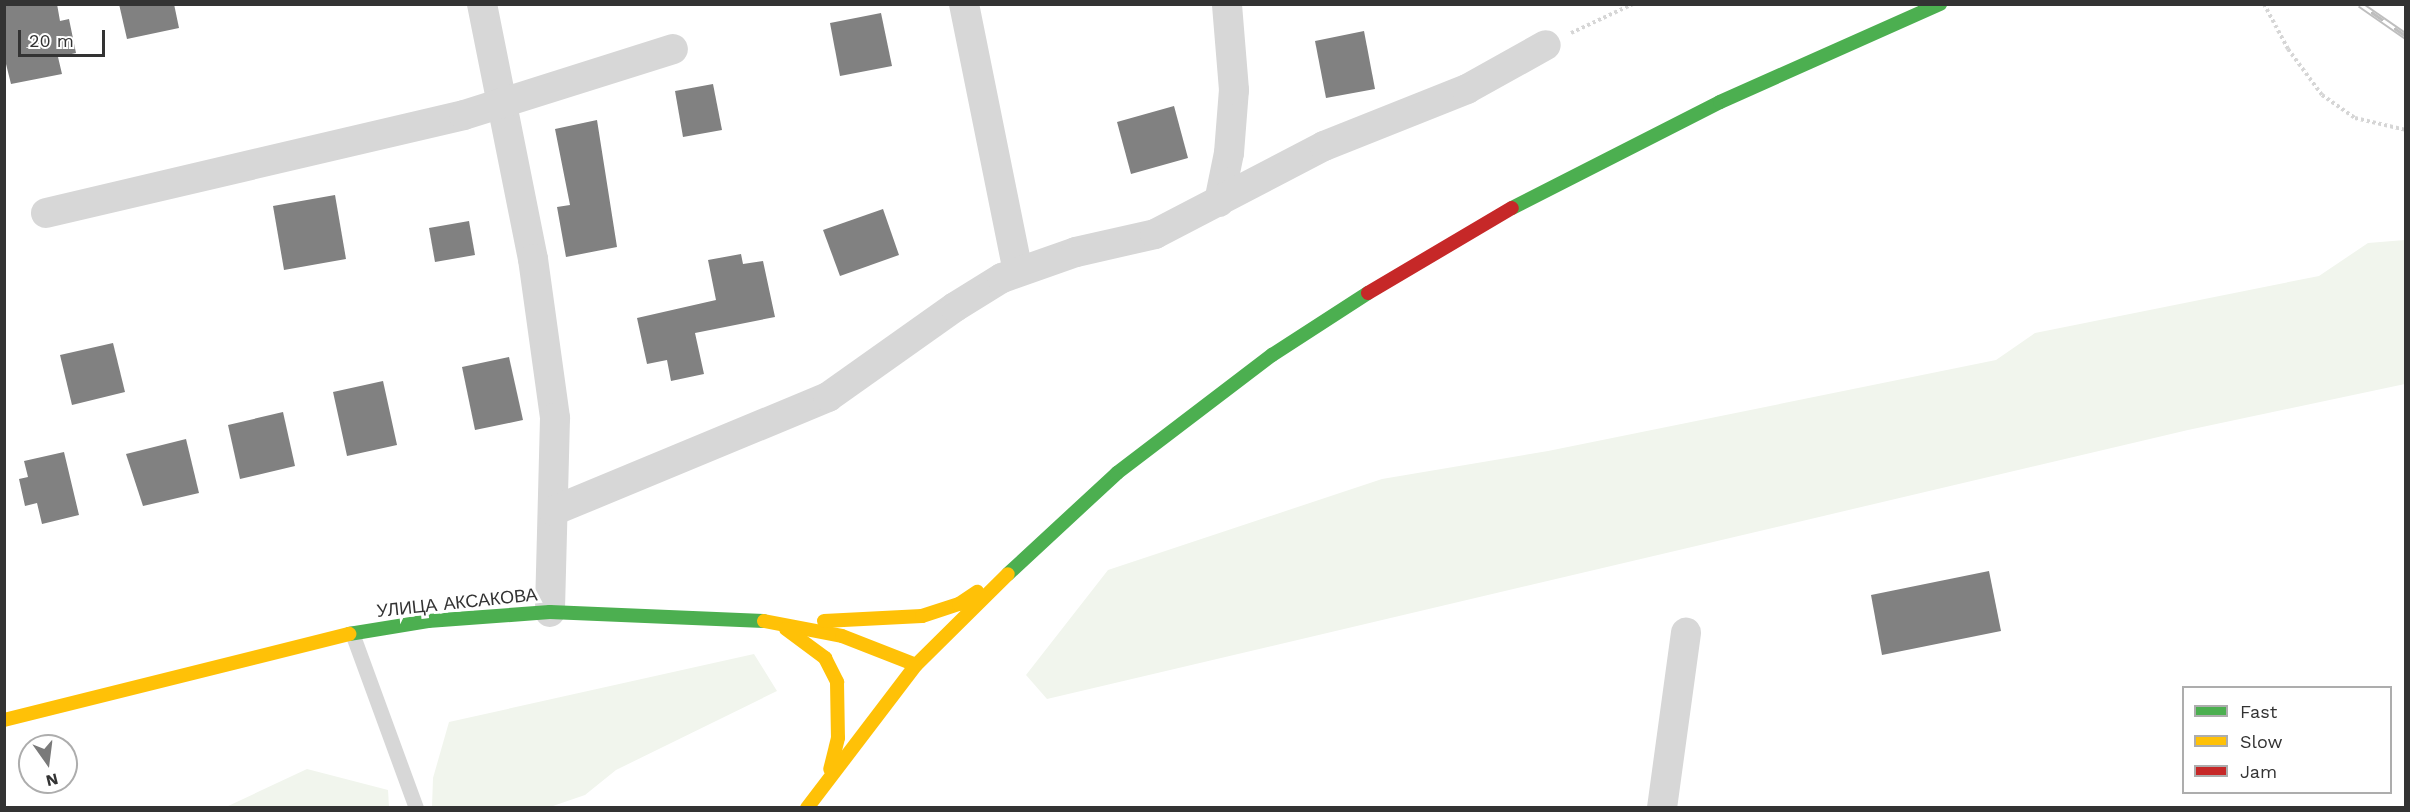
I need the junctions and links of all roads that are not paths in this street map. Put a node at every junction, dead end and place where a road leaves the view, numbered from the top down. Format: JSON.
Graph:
{"nodes":[{"id":1,"x":483,"y":4,"type":"edge"},
{"id":2,"x":964,"y":4,"type":"edge"},
{"id":3,"x":1227,"y":4,"type":"edge"},
{"id":4,"x":1940,"y":4,"type":"edge"},
{"id":5,"x":1546,"y":45,"type":"road end"},
{"id":6,"x":674,"y":49,"type":"dead end"},
{"id":7,"x":501,"y":103,"type":"junction"},
{"id":8,"x":1220,"y":202,"type":"junction"},
{"id":9,"x":46,"y":213,"type":"dead end"},
{"id":10,"x":1018,"y":272,"type":"junction"},
{"id":11,"x":553,"y":511,"type":"junction"},
{"id":12,"x":1015,"y":567,"type":"junction"},
{"id":13,"x":550,"y":612,"type":"junction"},
{"id":14,"x":771,"y":621,"type":"junction"},
{"id":15,"x":352,"y":633,"type":"junction"},
{"id":16,"x":1686,"y":633,"type":"dead end"},
{"id":17,"x":916,"y":665,"type":"junction"},
{"id":18,"x":4,"y":720,"type":"edge"},
{"id":19,"x":828,"y":777,"type":"junction"},
{"id":20,"x":416,"y":807,"type":"edge"},
{"id":21,"x":807,"y":807,"type":"edge"},
{"id":22,"x":1662,"y":807,"type":"edge"}],
"edges":[{"from":1,"to":7,"type":"street"},
{"from":2,"to":10,"type":"street"},
{"from":3,"to":8,"type":"street"},
{"from":4,"to":12,"type":"main road"},
{"from":5,"to":8,"type":"street"},
{"from":6,"to":7,"type":"street"},
{"from":7,"to":9,"type":"street"},
{"from":7,"to":11,"type":"street"},
{"from":8,"to":10,"type":"street"},
{"from":10,"to":11,"type":"street"},
{"from":11,"to":13,"type":"street"},
{"from":12,"to":14,"type":"main road"},
{"from":12,"to":17,"type":"main road"},
{"from":13,"to":14,"type":"main road","name":"УЛИЦА АКСАКОВА"},
{"from":13,"to":15,"type":"main road","name":"УЛИЦА АКСАКОВА"},
{"from":14,"to":17,"type":"main road","name":"УЛИЦА АКСАКОВА"},
{"from":14,"to":19,"type":"main road"},
{"from":15,"to":18,"type":"main road","name":"УЛИЦА АКСАКОВА"},
{"from":15,"to":20,"type":"lane"},
{"from":16,"to":22,"type":"street"},
{"from":17,"to":19,"type":"main road"},
{"from":19,"to":21,"type":"main road"}]}
